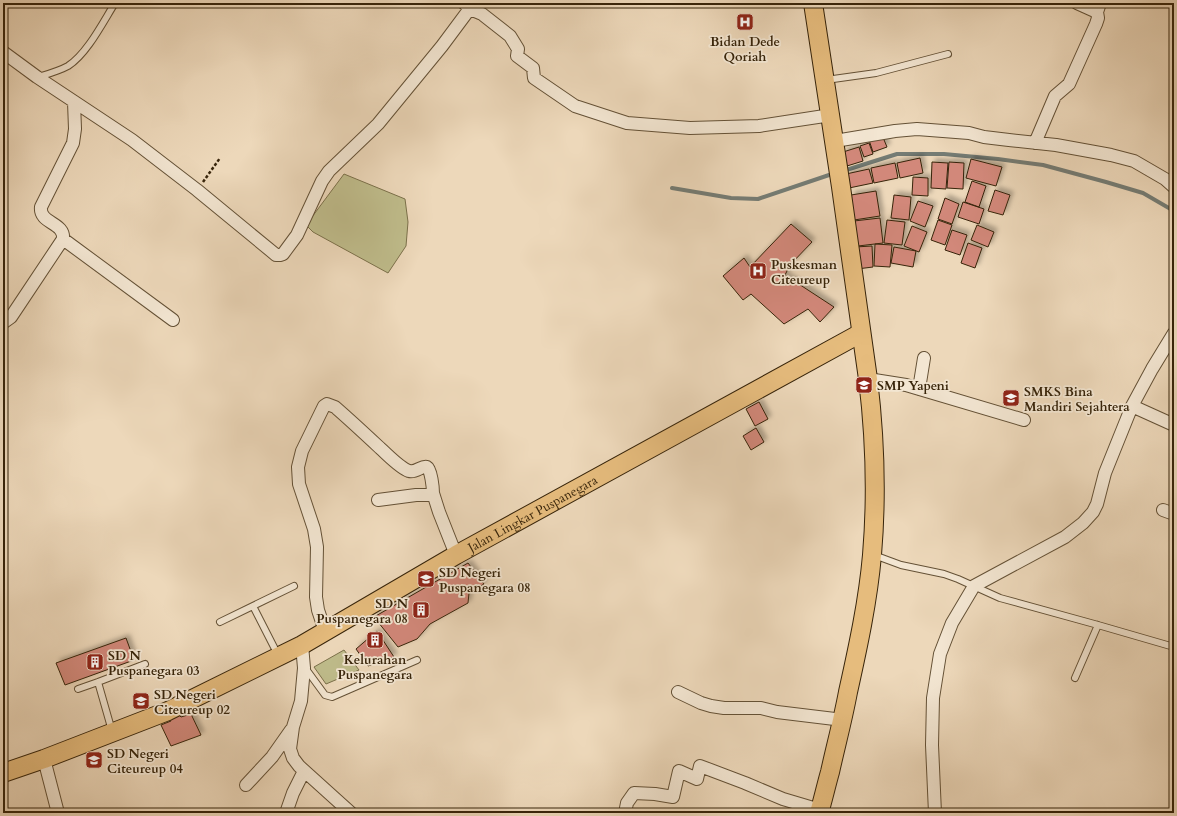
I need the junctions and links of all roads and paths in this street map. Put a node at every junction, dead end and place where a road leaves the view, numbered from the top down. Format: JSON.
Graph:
{"nodes":[{"id":1,"x":114,"y":3,"type":"edge"},
{"id":2,"x":1077,"y":3,"type":"edge"},
{"id":3,"x":811,"y":4,"type":"edge"},
{"id":4,"x":470,"y":5,"type":"edge"},
{"id":5,"x":1099,"y":8,"type":"edge"},
{"id":6,"x":3,"y":52,"type":"edge"},
{"id":7,"x":948,"y":54,"type":"dead end"},
{"id":8,"x":37,"y":77,"type":"junction"},
{"id":9,"x":824,"y":80,"type":"junction"},
{"id":10,"x":74,"y":102,"type":"junction"},
{"id":11,"x":831,"y":115,"type":"junction"},
{"id":12,"x":1035,"y":143,"type":"junction"},
{"id":13,"x":835,"y":146,"type":"junction"},
{"id":14,"x":220,"y":158,"type":"dead end"},
{"id":15,"x":1174,"y":186,"type":"edge"},
{"id":16,"x":197,"y":190,"type":"junction"},
{"id":17,"x":63,"y":238,"type":"junction"},
{"id":18,"x":173,"y":320,"type":"dead end"},
{"id":19,"x":3,"y":322,"type":"edge"},
{"id":20,"x":861,"y":333,"type":"junction"},
{"id":21,"x":1174,"y":334,"type":"edge"},
{"id":22,"x":924,"y":358,"type":"dead end"},
{"id":23,"x":868,"y":379,"type":"junction"},
{"id":24,"x":920,"y":389,"type":"junction"},
{"id":25,"x":1132,"y":406,"type":"junction"},
{"id":26,"x":1024,"y":420,"type":"dead end"},
{"id":27,"x":1174,"y":425,"type":"edge"},
{"id":28,"x":433,"y":493,"type":"junction"},
{"id":29,"x":378,"y":500,"type":"dead end"},
{"id":30,"x":456,"y":555,"type":"junction"},
{"id":31,"x":872,"y":555,"type":"junction"},
{"id":32,"x":294,"y":586,"type":"dead end"},
{"id":33,"x":974,"y":586,"type":"junction"},
{"id":34,"x":253,"y":606,"type":"junction"},
{"id":35,"x":220,"y":622,"type":"dead end"},
{"id":36,"x":1098,"y":625,"type":"junction"},
{"id":37,"x":325,"y":631,"type":"junction"},
{"id":38,"x":302,"y":645,"type":"junction"},
{"id":39,"x":1174,"y":647,"type":"edge"},
{"id":40,"x":279,"y":657,"type":"junction"},
{"id":41,"x":417,"y":660,"type":"dead end"},
{"id":42,"x":145,"y":664,"type":"dead end"},
{"id":43,"x":304,"y":668,"type":"junction"},
{"id":44,"x":1075,"y":678,"type":"dead end"},
{"id":45,"x":98,"y":682,"type":"junction"},
{"id":46,"x":78,"y":689,"type":"dead end"},
{"id":47,"x":678,"y":692,"type":"dead end"},
{"id":48,"x":843,"y":720,"type":"junction"},
{"id":49,"x":293,"y":728,"type":"junction"},
{"id":50,"x":112,"y":733,"type":"junction"},
{"id":51,"x":44,"y":759,"type":"junction"},
{"id":52,"x":304,"y":771,"type":"junction"},
{"id":53,"x":3,"y":773,"type":"edge"},
{"id":54,"x":246,"y":785,"type":"dead end"},
{"id":55,"x":820,"y":811,"type":"edge"},
{"id":56,"x":58,"y":813,"type":"edge"},
{"id":57,"x":286,"y":813,"type":"edge"},
{"id":58,"x":351,"y":813,"type":"edge"},
{"id":59,"x":625,"y":813,"type":"edge"},
{"id":60,"x":936,"y":813,"type":"edge"}],
"edges":[{"from":1,"to":8,"type":"lane"},
{"from":2,"to":5,"type":"street"},
{"from":3,"to":9,"type":"main road"},
{"from":4,"to":11,"type":"street"},
{"from":4,"to":16,"type":"street"},
{"from":5,"to":12,"type":"street"},
{"from":6,"to":8,"type":"street"},
{"from":7,"to":9,"type":"lane"},
{"from":8,"to":10,"type":"street"},
{"from":9,"to":11,"type":"main road"},
{"from":10,"to":16,"type":"street"},
{"from":10,"to":17,"type":"street"},
{"from":11,"to":13,"type":"main road"},
{"from":12,"to":13,"type":"street"},
{"from":12,"to":15,"type":"street"},
{"from":13,"to":20,"type":"main road"},
{"from":14,"to":16,"type":"path"},
{"from":17,"to":18,"type":"street"},
{"from":17,"to":19,"type":"street"},
{"from":20,"to":23,"type":"main road"},
{"from":20,"to":30,"type":"main road","name":"Jalan Lingkar Puspanegara"},
{"from":21,"to":25,"type":"street"},
{"from":22,"to":24,"type":"street"},
{"from":23,"to":24,"type":"street"},
{"from":23,"to":31,"type":"main road"},
{"from":24,"to":26,"type":"street"},
{"from":25,"to":27,"type":"street"},
{"from":25,"to":33,"type":"street"},
{"from":28,"to":29,"type":"street"},
{"from":28,"to":30,"type":"street"},
{"from":28,"to":37,"type":"street"},
{"from":30,"to":37,"type":"main road","name":"Jalan Lingkar Puspanegara"},
{"from":31,"to":33,"type":"lane"},
{"from":31,"to":48,"type":"main road"},
{"from":32,"to":34,"type":"lane"},
{"from":33,"to":36,"type":"lane"},
{"from":33,"to":60,"type":"street"},
{"from":34,"to":35,"type":"lane"},
{"from":34,"to":40,"type":"lane"},
{"from":36,"to":39,"type":"lane"},
{"from":36,"to":44,"type":"lane"},
{"from":37,"to":38,"type":"main road","name":"Jalan Lingkar Puspanegara"},
{"from":38,"to":40,"type":"main road","name":"Jalan Lingkar Puspanegara"},
{"from":38,"to":43,"type":"street"},
{"from":40,"to":50,"type":"main road","name":"Jalan Lingkar Puspanegara"},
{"from":41,"to":43,"type":"lane"},
{"from":42,"to":45,"type":"lane"},
{"from":43,"to":49,"type":"street"},
{"from":45,"to":46,"type":"lane"},
{"from":45,"to":50,"type":"lane"},
{"from":47,"to":48,"type":"street"},
{"from":48,"to":55,"type":"main road"},
{"from":49,"to":52,"type":"street"},
{"from":49,"to":54,"type":"street"},
{"from":50,"to":51,"type":"main road","name":"Jalan Lingkar Puspanegara"},
{"from":51,"to":53,"type":"main road","name":"Jalan Lingkar Puspanegara"},
{"from":51,"to":56,"type":"street"},
{"from":52,"to":57,"type":"street"},
{"from":52,"to":58,"type":"street"},
{"from":55,"to":59,"type":"street"}]}
